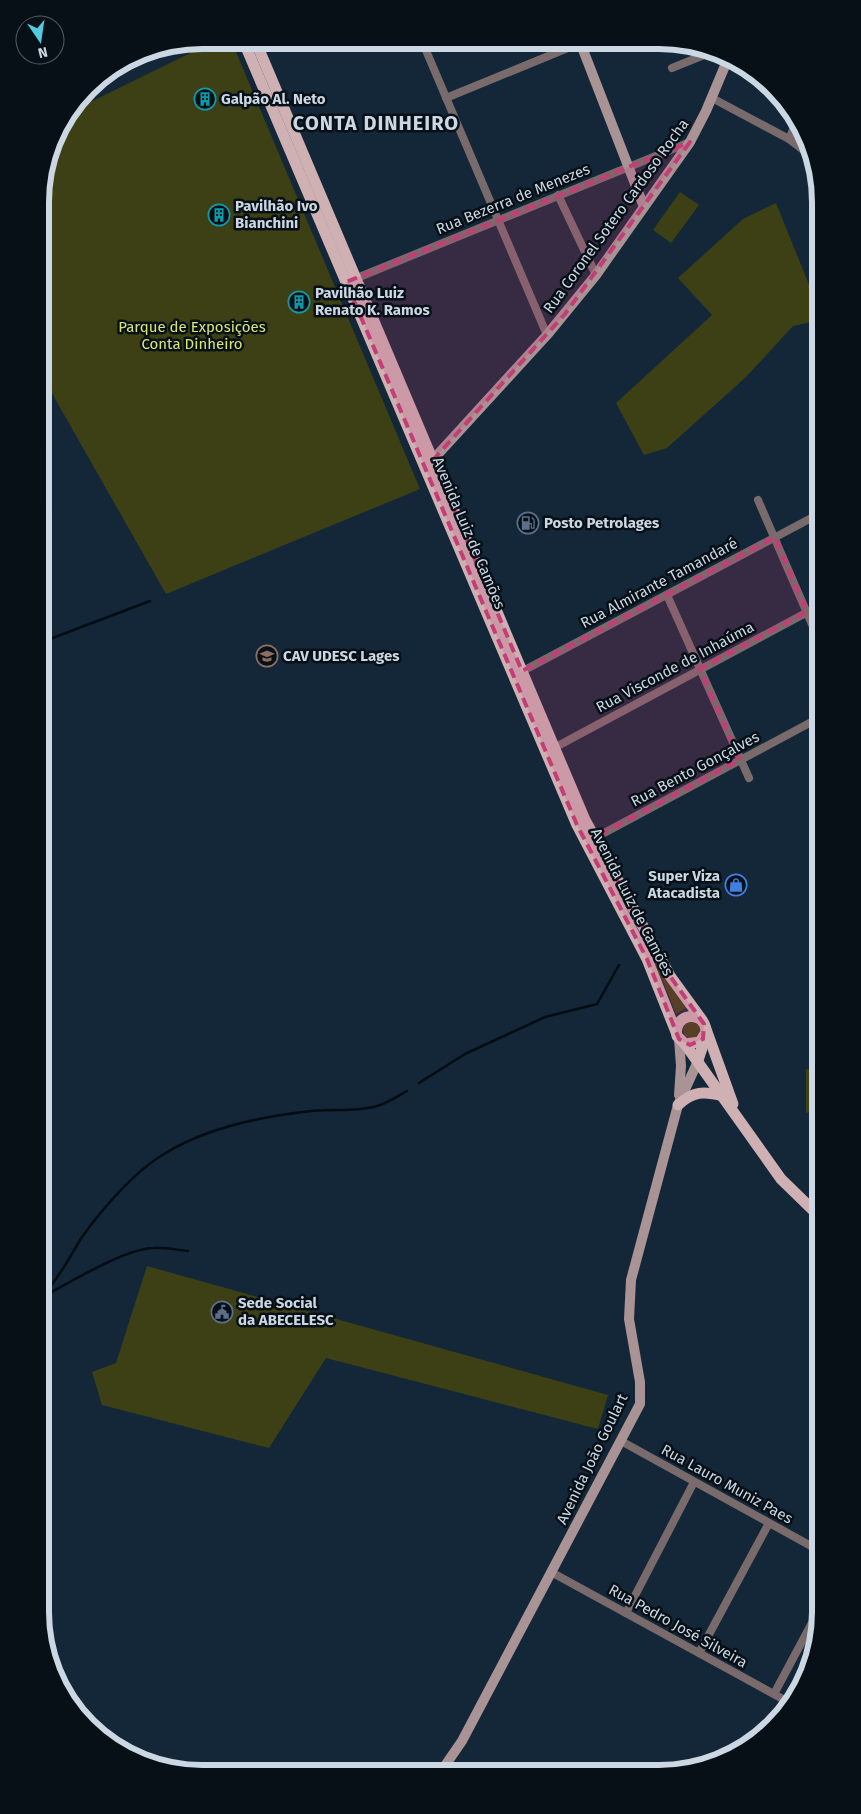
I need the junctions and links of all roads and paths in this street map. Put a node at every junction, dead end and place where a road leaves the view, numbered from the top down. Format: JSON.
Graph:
{"nodes":[{"id":1,"x":253,"y":49,"type":"edge"},
{"id":2,"x":425,"y":49,"type":"edge"},
{"id":3,"x":565,"y":49,"type":"edge"},
{"id":4,"x":582,"y":49,"type":"edge"},
{"id":5,"x":701,"y":55,"type":"edge"},
{"id":6,"x":726,"y":64,"type":"edge"},
{"id":7,"x":672,"y":68,"type":"dead end"},
{"id":8,"x":446,"y":98,"type":"junction"},
{"id":9,"x":712,"y":98,"type":"junction"},
{"id":10,"x":794,"y":129,"type":"edge"},
{"id":11,"x":790,"y":139,"type":"junction"},
{"id":12,"x":690,"y":142,"type":"junction"},
{"id":13,"x":803,"y":149,"type":"edge"},
{"id":14,"x":630,"y":166,"type":"junction"},
{"id":15,"x":558,"y":196,"type":"junction"},
{"id":16,"x":644,"y":206,"type":"junction"},
{"id":17,"x":498,"y":220,"type":"junction"},
{"id":18,"x":596,"y":275,"type":"junction"},
{"id":19,"x":351,"y":280,"type":"junction"},
{"id":20,"x":547,"y":335,"type":"junction"},
{"id":21,"x":429,"y":465,"type":"junction"},
{"id":22,"x":758,"y":500,"type":"dead end"},
{"id":23,"x":812,"y":518,"type":"edge"},
{"id":24,"x":775,"y":537,"type":"junction"},
{"id":25,"x":667,"y":594,"type":"junction"},
{"id":26,"x":812,"y":610,"type":"edge"},
{"id":27,"x":807,"y":612,"type":"junction"},
{"id":28,"x":812,"y":624,"type":"edge"},
{"id":29,"x":700,"y":670,"type":"junction"},
{"id":30,"x":518,"y":673,"type":"junction"},
{"id":31,"x":812,"y":722,"type":"edge"},
{"id":32,"x":550,"y":750,"type":"junction"},
{"id":33,"x":740,"y":760,"type":"junction"},
{"id":34,"x":749,"y":778,"type":"dead end"},
{"id":35,"x":590,"y":841,"type":"junction"},
{"id":36,"x":704,"y":1028,"type":"junction"},
{"id":37,"x":680,"y":1038,"type":"junction"},
{"id":38,"x":698,"y":1061,"type":"junction"},
{"id":39,"x":723,"y":1096,"type":"junction"},
{"id":40,"x":678,"y":1105,"type":"junction"},
{"id":41,"x":738,"y":1117,"type":"junction"},
{"id":42,"x":812,"y":1209,"type":"edge"},
{"id":43,"x":620,"y":1442,"type":"junction"},
{"id":44,"x":694,"y":1482,"type":"junction"},
{"id":45,"x":769,"y":1523,"type":"junction"},
{"id":46,"x":812,"y":1547,"type":"edge"},
{"id":47,"x":552,"y":1572,"type":"junction"},
{"id":48,"x":626,"y":1613,"type":"junction"},
{"id":49,"x":812,"y":1623,"type":"edge"},
{"id":50,"x":699,"y":1653,"type":"junction"},
{"id":51,"x":774,"y":1694,"type":"junction"},
{"id":52,"x":785,"y":1700,"type":"edge"},
{"id":53,"x":445,"y":1765,"type":"edge"}],
"edges":[{"from":1,"to":19,"type":"main road","name":"Avenida Luiz de Camões"},
{"from":2,"to":8,"type":"street"},
{"from":3,"to":8,"type":"street"},
{"from":4,"to":14,"type":"main road"},
{"from":5,"to":7,"type":"street"},
{"from":6,"to":9,"type":"main road","name":"Rua Coronel Sotero Cardoso Rocha"},
{"from":8,"to":17,"type":"street"},
{"from":9,"to":11,"type":"street"},
{"from":9,"to":12,"type":"main road","name":"Rua Coronel Sotero Cardoso Rocha"},
{"from":10,"to":11,"type":"street"},
{"from":11,"to":13,"type":"street"},
{"from":12,"to":14,"type":"street","name":"Rua Bezerra de Menezes"},
{"from":12,"to":16,"type":"main road","name":"Rua Coronel Sotero Cardoso Rocha"},
{"from":14,"to":15,"type":"street","name":"Rua Bezerra de Menezes"},
{"from":14,"to":16,"type":"main road"},
{"from":15,"to":17,"type":"street","name":"Rua Bezerra de Menezes"},
{"from":15,"to":18,"type":"street"},
{"from":16,"to":18,"type":"main road","name":"Rua Coronel Sotero Cardoso Rocha"},
{"from":17,"to":19,"type":"street","name":"Rua Bezerra de Menezes"},
{"from":17,"to":20,"type":"street"},
{"from":18,"to":20,"type":"main road","name":"Rua Coronel Sotero Cardoso Rocha"},
{"from":19,"to":21,"type":"main road","name":"Avenida Luiz de Camões"},
{"from":20,"to":21,"type":"main road","name":"Rua Coronel Sotero Cardoso Rocha"},
{"from":21,"to":30,"type":"main road","name":"Avenida Luiz de Camões"},
{"from":22,"to":24,"type":"street"},
{"from":23,"to":24,"type":"street","name":"Rua Almirante Tamandaré"},
{"from":24,"to":25,"type":"street","name":"Rua Almirante Tamandaré"},
{"from":24,"to":27,"type":"street"},
{"from":25,"to":29,"type":"street"},
{"from":25,"to":30,"type":"street","name":"Rua Almirante Tamandaré"},
{"from":26,"to":27,"type":"street","name":"Rua Visconde de Inhaúma"},
{"from":27,"to":28,"type":"street"},
{"from":27,"to":29,"type":"street","name":"Rua Visconde de Inhaúma"},
{"from":29,"to":32,"type":"street","name":"Rua Visconde de Inhaúma"},
{"from":29,"to":33,"type":"street"},
{"from":30,"to":32,"type":"main road","name":"Avenida Luiz de Camões"},
{"from":31,"to":33,"type":"street","name":"Rua Bento Gonçalves"},
{"from":32,"to":35,"type":"main road","name":"Avenida Luiz de Camões"},
{"from":33,"to":34,"type":"street"},
{"from":33,"to":35,"type":"street","name":"Rua Bento Gonçalves"},
{"from":35,"to":36,"type":"main road","name":"Avenida Luiz de Camões"},
{"from":35,"to":37,"type":"main road","name":"Avenida Luiz de Camões"},
{"from":36,"to":37,"type":"main road"},
{"from":36,"to":37,"type":"main road"},
{"from":36,"to":38,"type":"main road"},
{"from":36,"to":41,"type":"main road","name":"Avenida Luiz de Camões"},
{"from":37,"to":38,"type":"main road","name":"Avenida Luiz de Camões"},
{"from":37,"to":40,"type":"main road","name":"Avenida João Goulart"},
{"from":38,"to":39,"type":"main road","name":"Avenida Luiz de Camões"},
{"from":38,"to":40,"type":"main road","name":"Avenida João Goulart"},
{"from":39,"to":40,"type":"main road"},
{"from":39,"to":41,"type":"main road","name":"Avenida Luiz de Camões"},
{"from":40,"to":43,"type":"main road","name":"Avenida João Goulart"},
{"from":41,"to":42,"type":"main road"},
{"from":43,"to":44,"type":"street","name":"Rua Lauro Muniz Paes"},
{"from":43,"to":47,"type":"main road","name":"Avenida João Goulart"},
{"from":44,"to":45,"type":"street","name":"Rua Lauro Muniz Paes"},
{"from":44,"to":48,"type":"street"},
{"from":45,"to":46,"type":"street","name":"Rua Lauro Muniz Paes"},
{"from":45,"to":50,"type":"street"},
{"from":47,"to":48,"type":"street","name":"Rua Pedro José Silveira"},
{"from":47,"to":53,"type":"main road","name":"Avenida João Goulart"},
{"from":48,"to":50,"type":"street","name":"Rua Pedro José Silveira"},
{"from":49,"to":51,"type":"street"},
{"from":50,"to":51,"type":"street","name":"Rua Pedro José Silveira"},
{"from":51,"to":52,"type":"street","name":"Rua Pedro José Silveira"}]}
